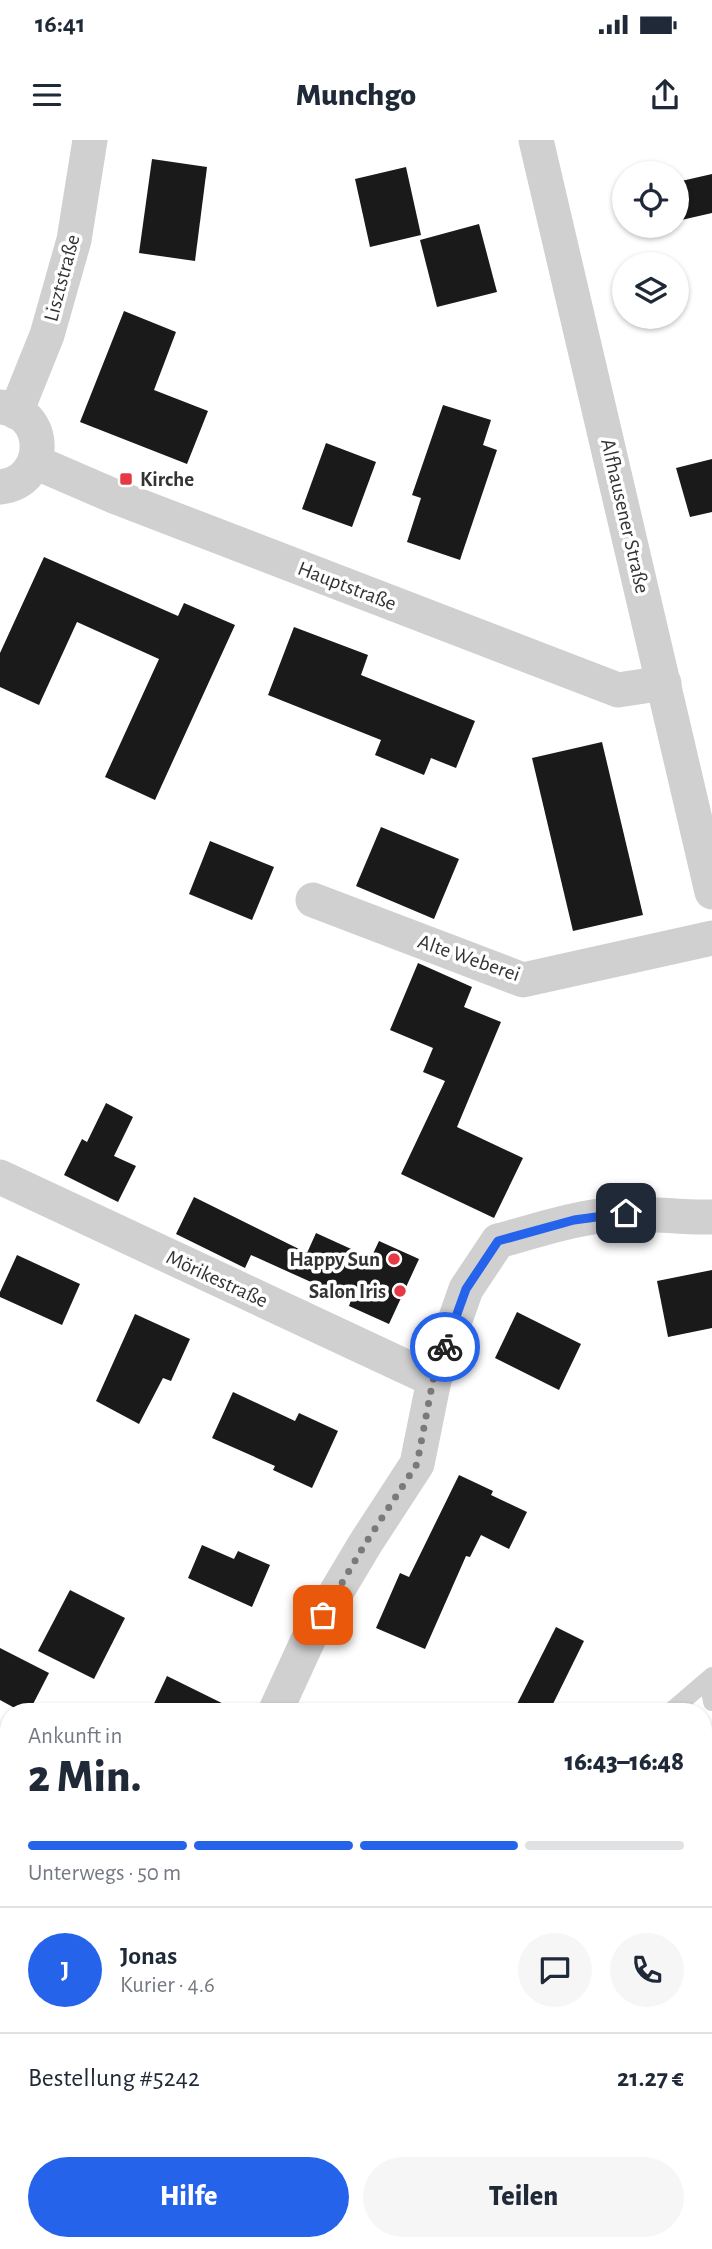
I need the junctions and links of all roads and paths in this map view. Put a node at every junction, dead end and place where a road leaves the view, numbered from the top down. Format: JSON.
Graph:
{"nodes":[{"id":1,"x":90,"y":140,"type":"edge"},
{"id":2,"x":536,"y":140,"type":"edge"},
{"id":3,"x":8,"y":409,"type":"edge"},
{"id":4,"x":35,"y":462,"type":"junction"},
{"id":5,"x":0,"y":487,"type":"edge"},
{"id":6,"x":664,"y":682,"type":"junction"},
{"id":7,"x":712,"y":892,"type":"edge"},
{"id":8,"x":313,"y":900,"type":"dead end"},
{"id":9,"x":712,"y":938,"type":"edge"},
{"id":10,"x":0,"y":1177,"type":"edge"},
{"id":11,"x":712,"y":1217,"type":"edge"},
{"id":12,"x":433,"y":1380,"type":"junction"},
{"id":13,"x":710,"y":1678,"type":"edge"},
{"id":14,"x":712,"y":1702,"type":"edge"},
{"id":15,"x":279,"y":1703,"type":"edge"},
{"id":16,"x":681,"y":1703,"type":"edge"}],
"edges":[{"from":1,"to":3,"type":"street","name":"Lisztstraße"},
{"from":2,"to":6,"type":"street","name":"Alfhausener Straße"},
{"from":3,"to":4,"type":"street"},
{"from":4,"to":5,"type":"street"},
{"from":4,"to":6,"type":"street","name":"Hauptstraße"},
{"from":6,"to":7,"type":"street","name":"Alfhausener Straße"},
{"from":8,"to":9,"type":"street","name":"Alte Weberei"},
{"from":10,"to":12,"type":"street","name":"Mörikestraße"},
{"from":11,"to":12,"type":"street"},
{"from":12,"to":15,"type":"street"},
{"from":13,"to":14,"type":"lane"},
{"from":13,"to":16,"type":"lane"}]}
